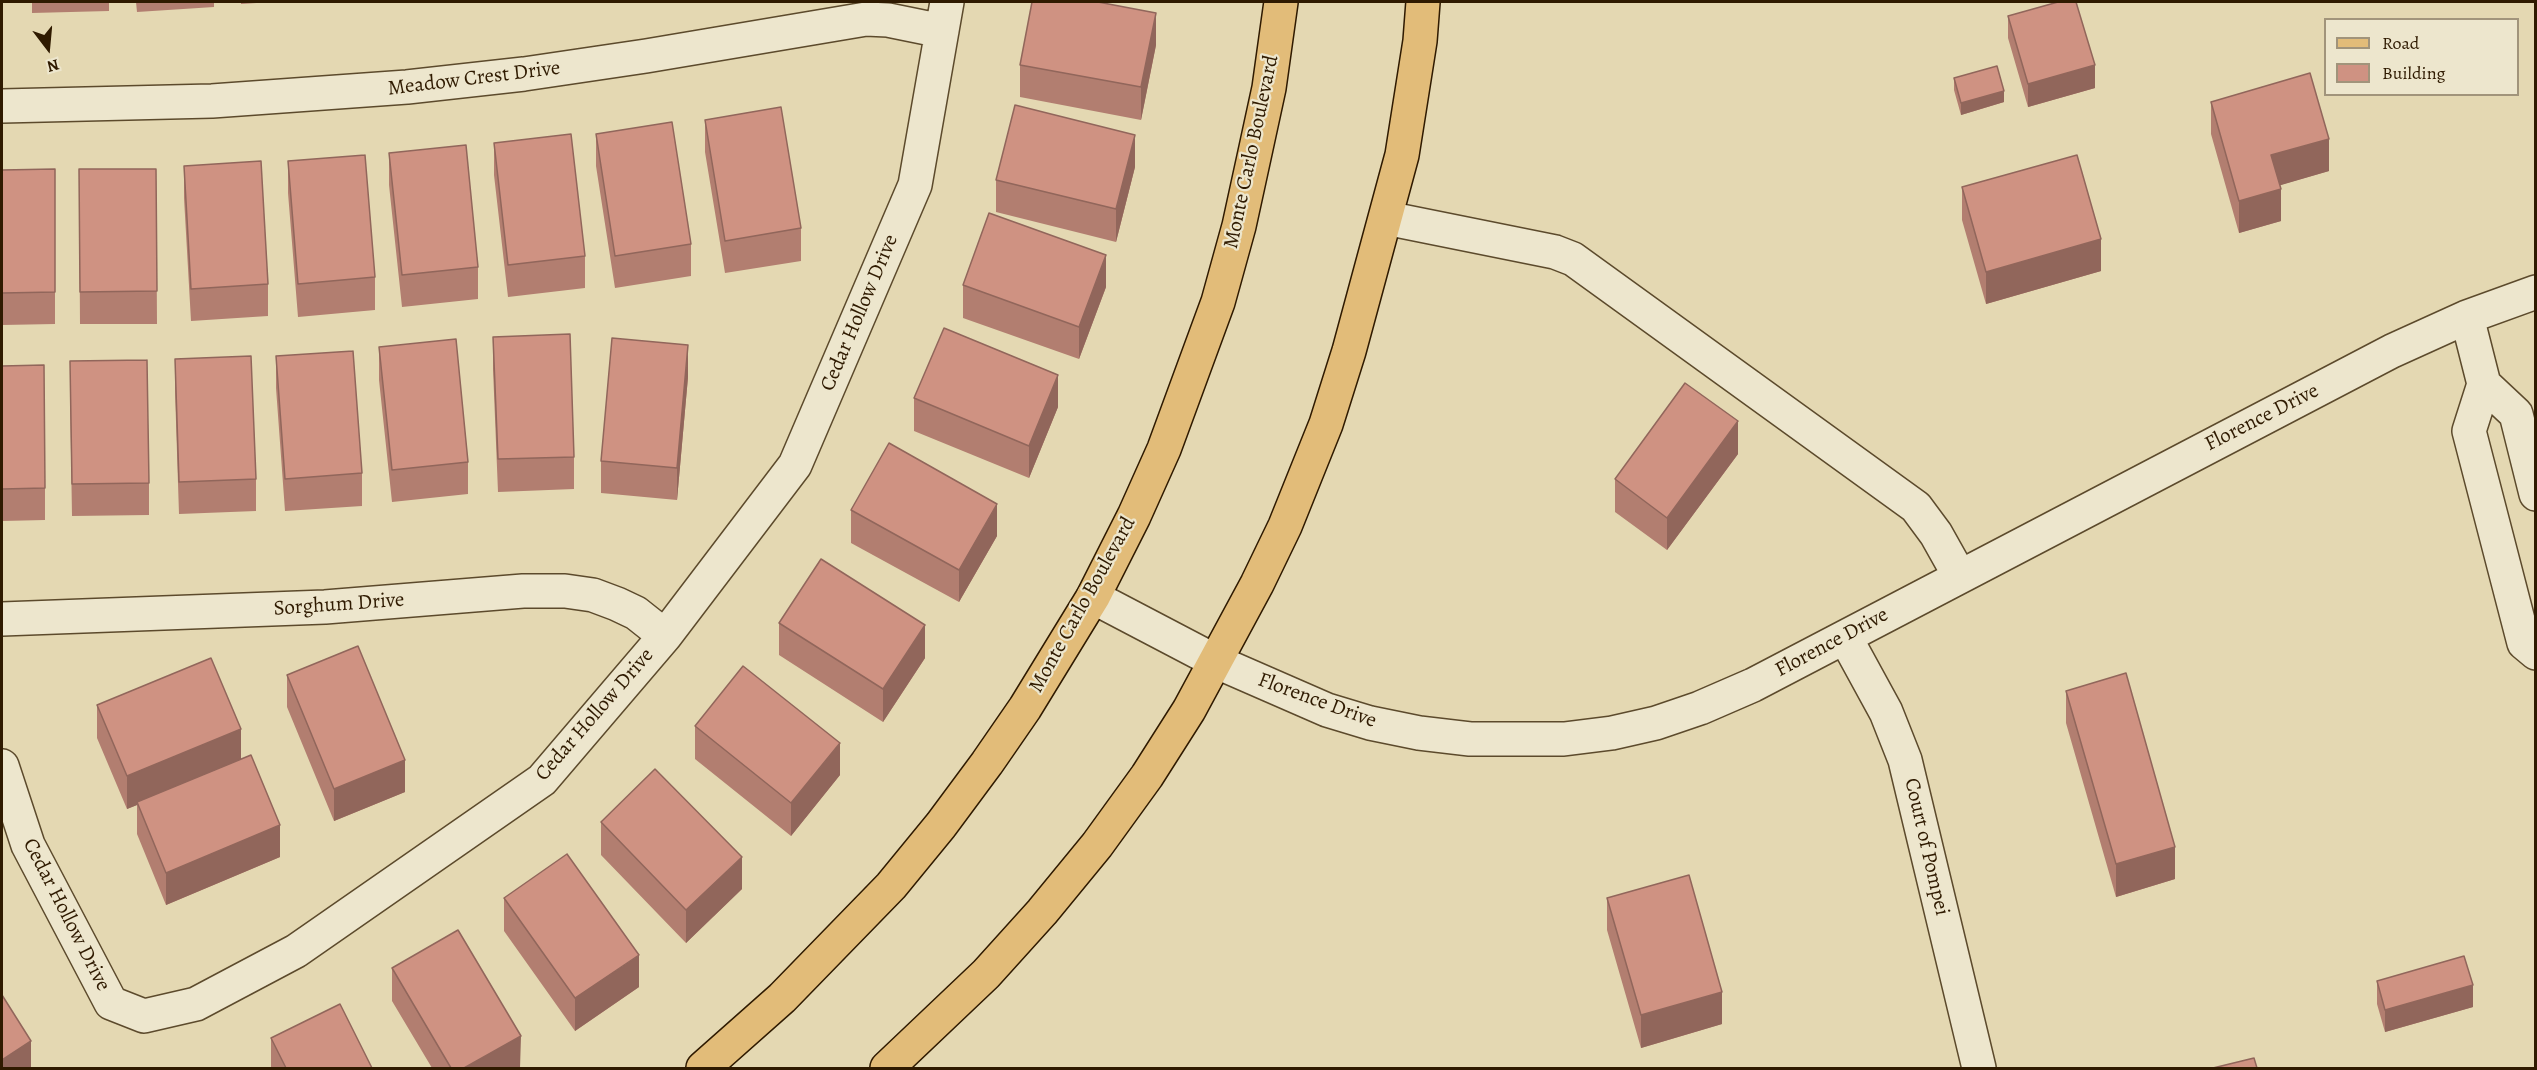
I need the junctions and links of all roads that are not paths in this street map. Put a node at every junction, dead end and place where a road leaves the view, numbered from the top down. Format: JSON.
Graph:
{"nodes":[{"id":1,"x":1281,"y":2,"type":"edge"},
{"id":2,"x":1423,"y":2,"type":"edge"},
{"id":3,"x":944,"y":16,"type":"edge"},
{"id":4,"x":2,"y":106,"type":"edge"},
{"id":5,"x":1386,"y":218,"type":"junction"},
{"id":6,"x":2535,"y":292,"type":"edge"},
{"id":7,"x":2467,"y":317,"type":"junction"},
{"id":8,"x":2484,"y":384,"type":"junction"},
{"id":9,"x":2535,"y":494,"type":"edge"},
{"id":10,"x":1959,"y":575,"type":"junction"},
{"id":11,"x":1093,"y":597,"type":"junction"},
{"id":12,"x":2,"y":619,"type":"edge"},
{"id":13,"x":665,"y":636,"type":"junction"},
{"id":14,"x":1845,"y":637,"type":"junction"},
{"id":15,"x":2535,"y":654,"type":"edge"},
{"id":16,"x":1217,"y":662,"type":"junction"},
{"id":17,"x":2,"y":765,"type":"edge"},
{"id":18,"x":703,"y":1068,"type":"edge"},
{"id":19,"x":887,"y":1068,"type":"edge"},
{"id":20,"x":1979,"y":1068,"type":"edge"}],
"edges":[{"from":1,"to":11,"type":"main road","name":"Monte Carlo Boulevard"},
{"from":2,"to":5,"type":"main road"},
{"from":3,"to":4,"type":"street","name":"Meadow Crest Drive"},
{"from":3,"to":13,"type":"street","name":"Cedar Hollow Drive"},
{"from":5,"to":10,"type":"street"},
{"from":5,"to":16,"type":"main road"},
{"from":6,"to":7,"type":"street","name":"Florence Drive"},
{"from":7,"to":8,"type":"street"},
{"from":7,"to":10,"type":"street","name":"Florence Drive"},
{"from":8,"to":9,"type":"street"},
{"from":8,"to":15,"type":"street"},
{"from":10,"to":14,"type":"street","name":"Florence Drive"},
{"from":11,"to":16,"type":"street","name":"Florence Drive"},
{"from":11,"to":18,"type":"main road","name":"Monte Carlo Boulevard"},
{"from":12,"to":13,"type":"street","name":"Sorghum Drive"},
{"from":13,"to":17,"type":"street","name":"Cedar Hollow Drive"},
{"from":14,"to":16,"type":"street","name":"Florence Drive"},
{"from":14,"to":20,"type":"street","name":"Court of Pompei"},
{"from":16,"to":19,"type":"main road"}]}
